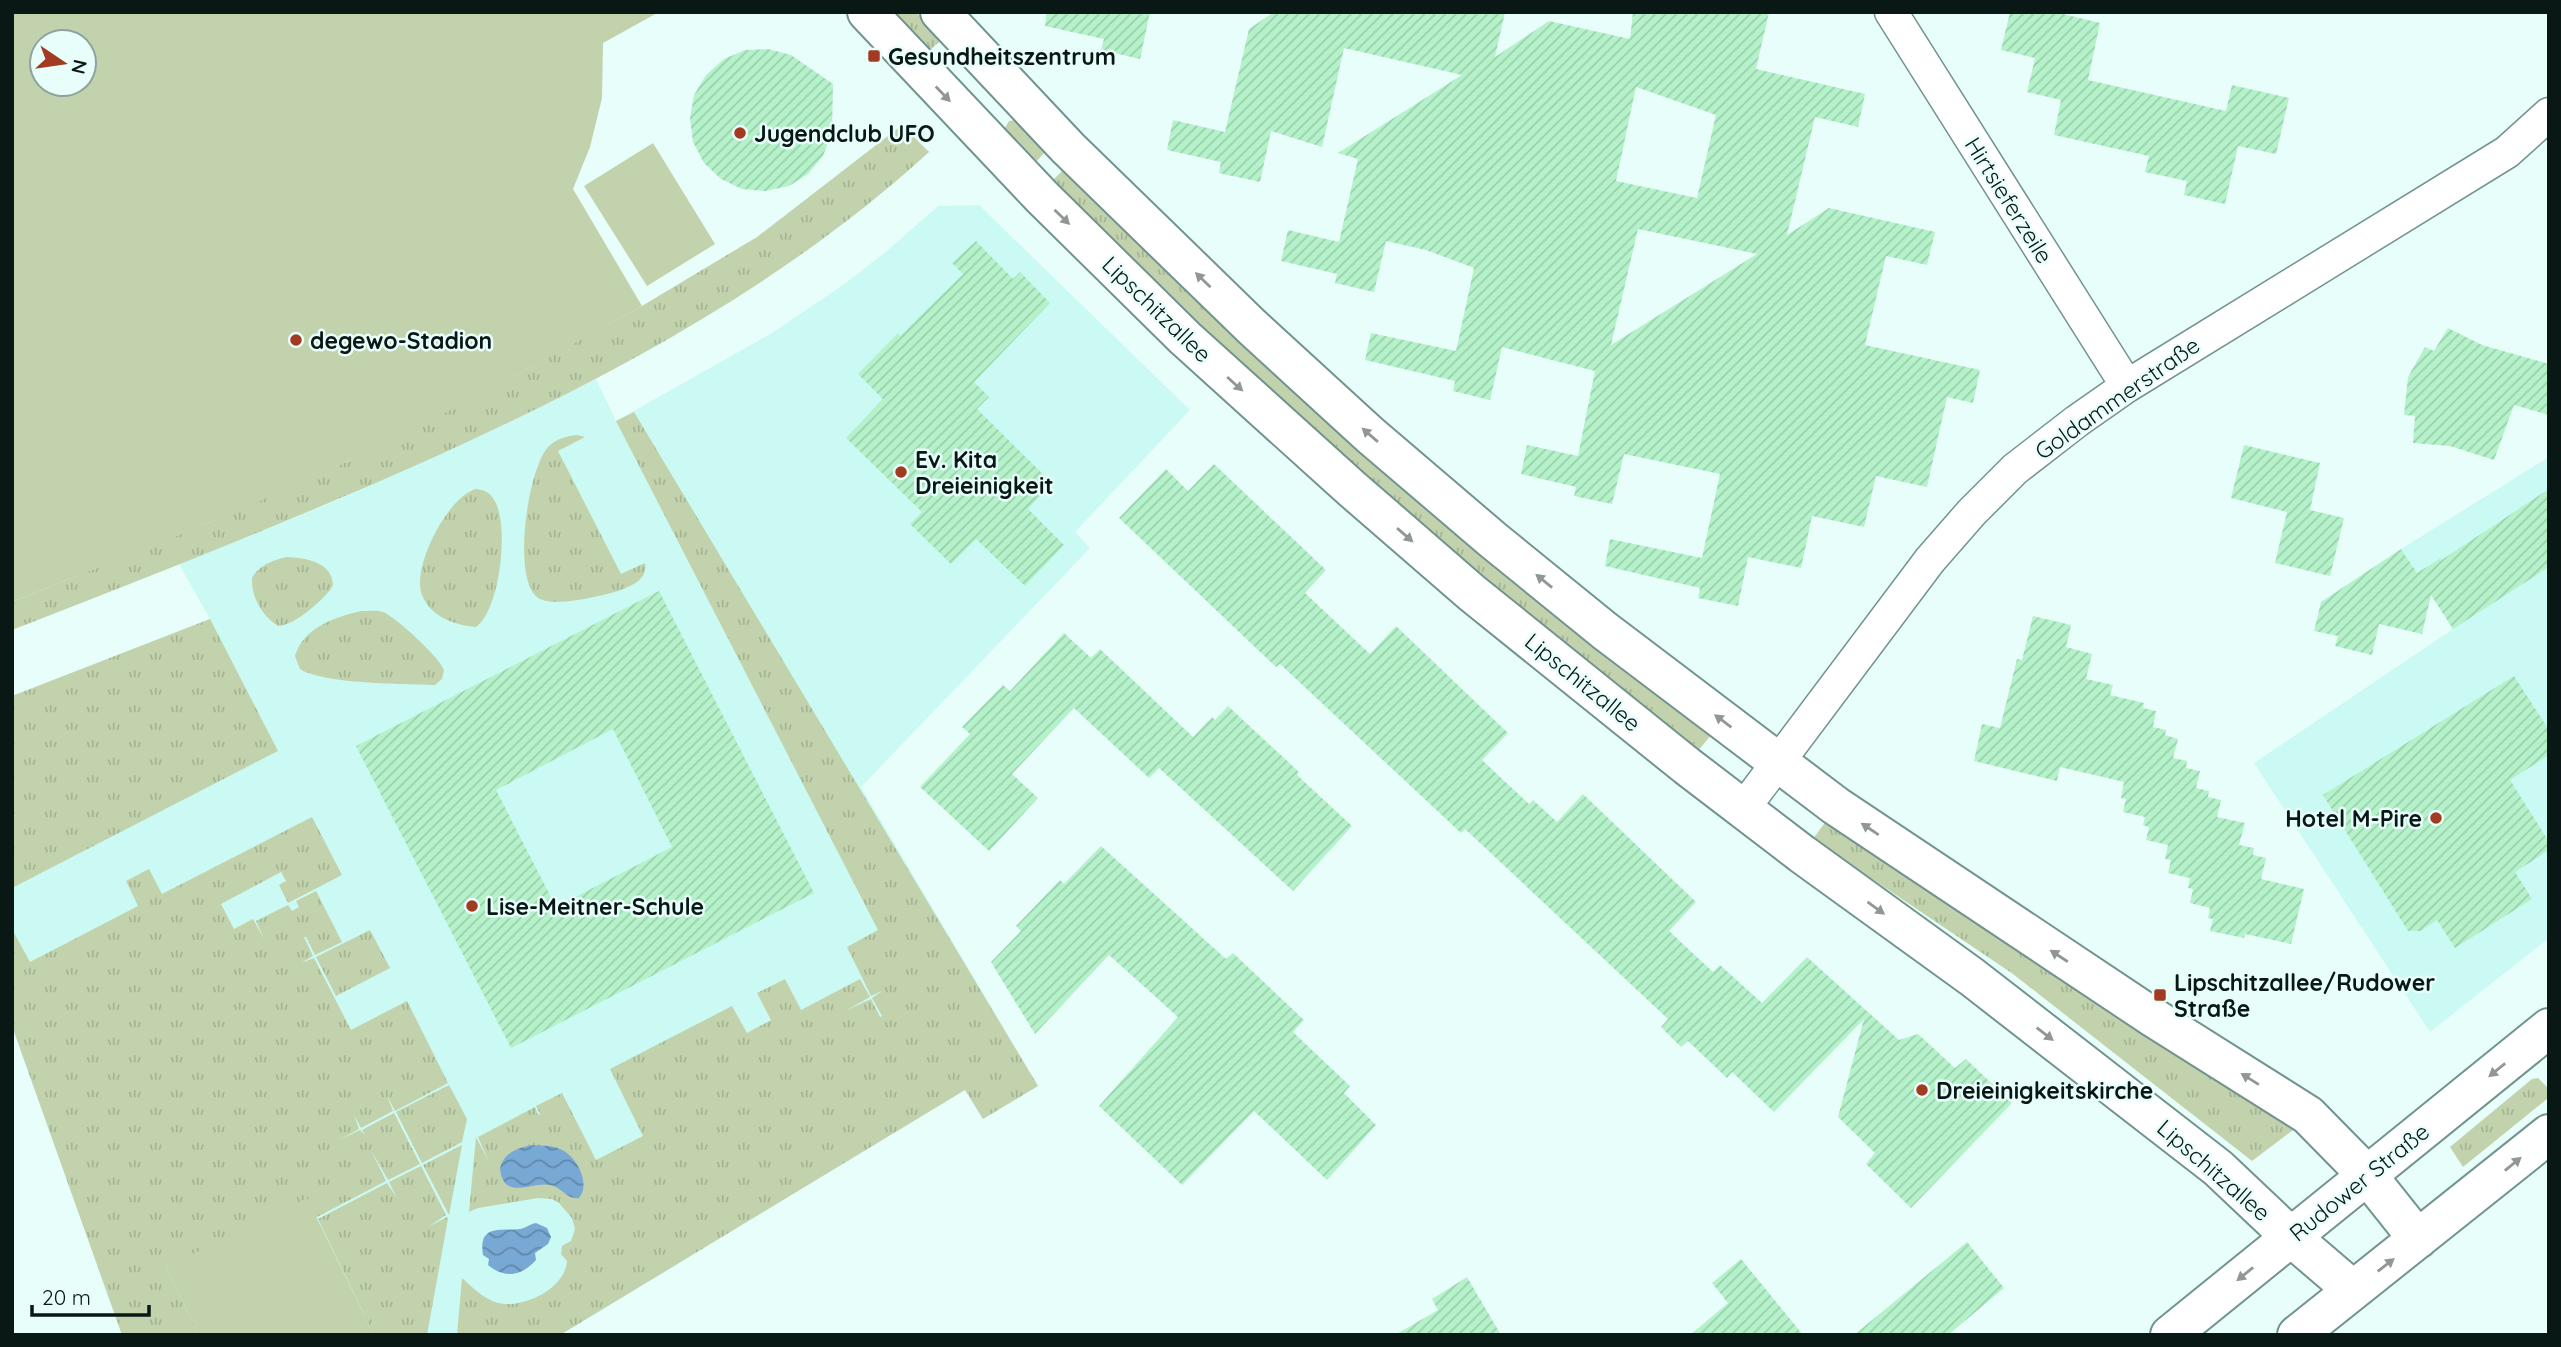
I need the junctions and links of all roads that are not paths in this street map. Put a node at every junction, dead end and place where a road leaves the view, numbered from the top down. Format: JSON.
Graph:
{"nodes":[{"id":1,"x":867,"y":12,"type":"edge"},
{"id":2,"x":940,"y":12,"type":"edge"},
{"id":3,"x":1891,"y":12,"type":"edge"},
{"id":4,"x":1015,"y":92,"type":"junction"},
{"id":5,"x":2549,"y":114,"type":"edge"},
{"id":6,"x":976,"y":130,"type":"junction"},
{"id":7,"x":2127,"y":386,"type":"junction"},
{"id":8,"x":1778,"y":762,"type":"junction"},
{"id":9,"x":1743,"y":809,"type":"junction"},
{"id":10,"x":2547,"y":1033,"type":"edge"},
{"id":11,"x":2549,"y":1134,"type":"edge"},
{"id":12,"x":2367,"y":1175,"type":"junction"},
{"id":13,"x":2291,"y":1237,"type":"junction"},
{"id":14,"x":2418,"y":1239,"type":"junction"},
{"id":15,"x":2353,"y":1290,"type":"junction"},
{"id":16,"x":2169,"y":1335,"type":"edge"},
{"id":17,"x":2297,"y":1335,"type":"edge"}],
"edges":[{"from":1,"to":6,"type":"street","name":"Lipschitzallee","one_way":true},
{"from":2,"to":4,"type":"street"},
{"from":3,"to":7,"type":"street","name":"Hirtsieferzeile"},
{"from":4,"to":6,"type":"street"},
{"from":8,"to":4,"type":"street","one_way":true},
{"from":5,"to":7,"type":"street","name":"Goldammerstraße"},
{"from":6,"to":9,"type":"street","name":"Lipschitzallee","one_way":true},
{"from":7,"to":8,"type":"street","name":"Goldammerstraße"},
{"from":8,"to":9,"type":"street","name":"Goldammerstraße"},
{"from":12,"to":8,"type":"street","one_way":true},
{"from":9,"to":13,"type":"street","name":"Lipschitzallee","one_way":true},
{"from":10,"to":12,"type":"street","name":"Rudower Straße","one_way":true},
{"from":14,"to":11,"type":"street","one_way":true},
{"from":12,"to":13,"type":"street","name":"Rudower Straße"},
{"from":12,"to":14,"type":"street"},
{"from":13,"to":15,"type":"street","name":"Lipschitzallee"},
{"from":13,"to":16,"type":"street","name":"Rudower Straße","one_way":true},
{"from":15,"to":14,"type":"street","one_way":true},
{"from":15,"to":17,"type":"street"}]}
